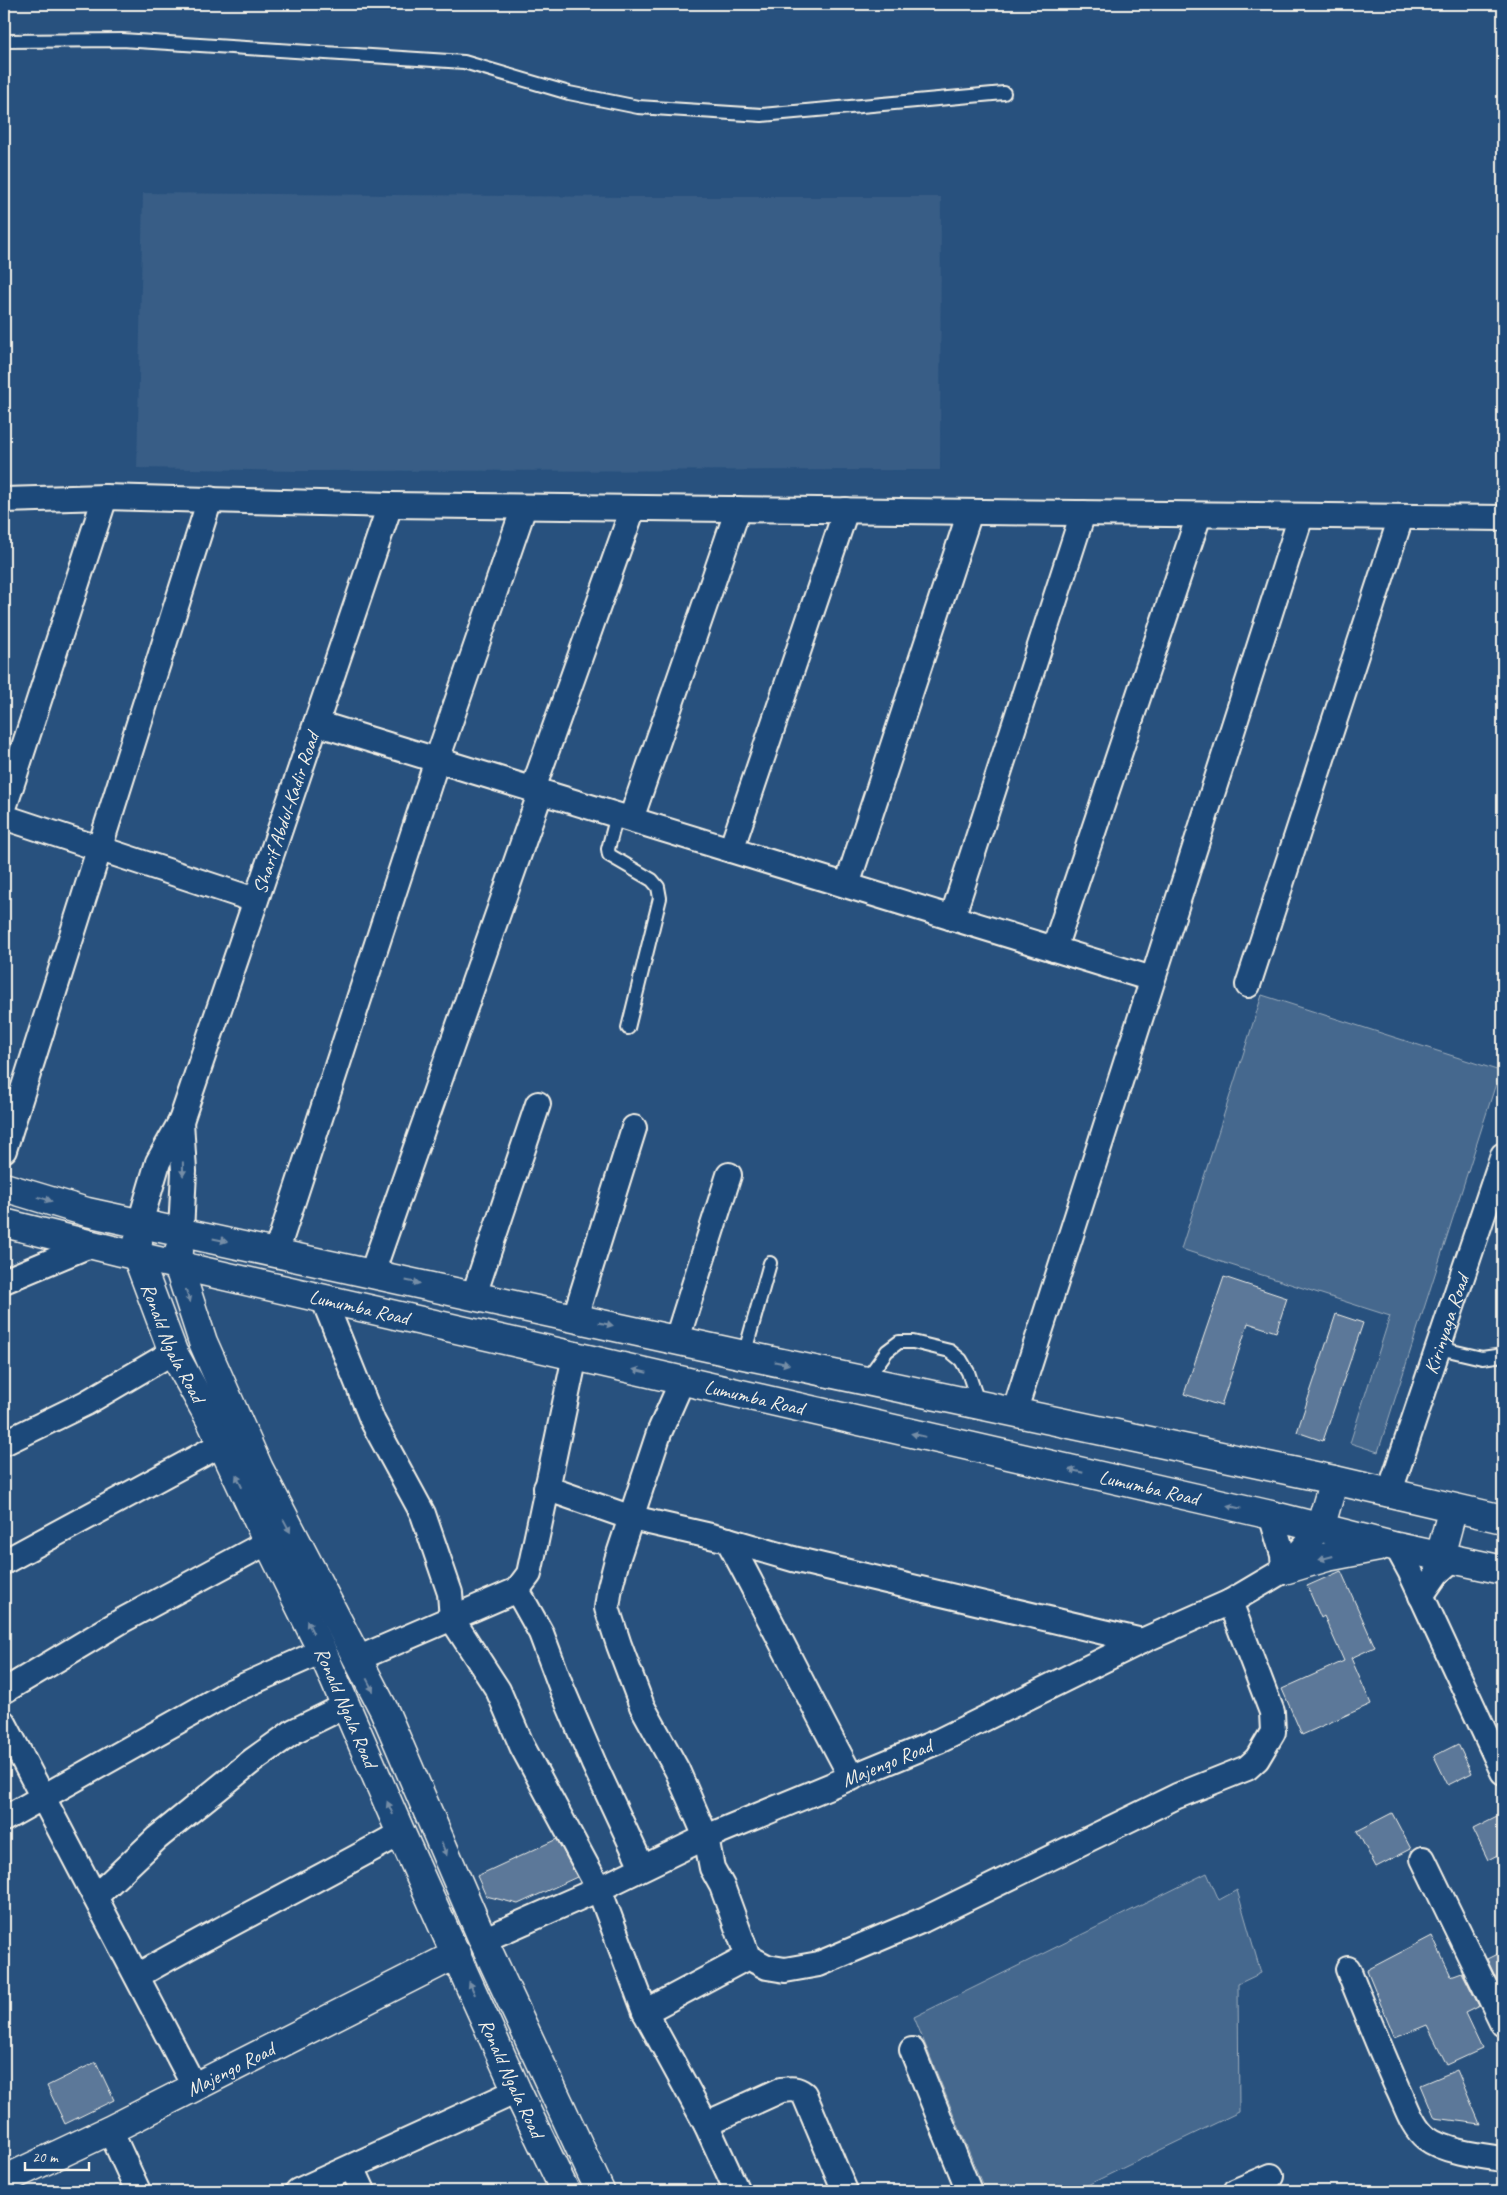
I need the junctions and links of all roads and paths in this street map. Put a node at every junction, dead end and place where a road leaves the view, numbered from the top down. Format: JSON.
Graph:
{"nodes":[{"id":1,"x":4,"y":41,"type":"edge"},
{"id":2,"x":1004,"y":93,"type":"dead end"},
{"id":3,"x":105,"y":497,"type":"junction"},
{"id":4,"x":210,"y":499,"type":"junction"},
{"id":5,"x":4,"y":500,"type":"edge"},
{"id":6,"x":390,"y":505,"type":"junction"},
{"id":7,"x":524,"y":507,"type":"junction"},
{"id":8,"x":633,"y":508,"type":"junction"},
{"id":9,"x":738,"y":509,"type":"junction"},
{"id":10,"x":846,"y":510,"type":"junction"},
{"id":11,"x":970,"y":512,"type":"junction"},
{"id":12,"x":1083,"y":513,"type":"junction"},
{"id":13,"x":1198,"y":514,"type":"junction"},
{"id":14,"x":1301,"y":516,"type":"junction"},
{"id":15,"x":1401,"y":517,"type":"junction"},
{"id":16,"x":1503,"y":518,"type":"edge"},
{"id":17,"x":316,"y":723,"type":"junction"},
{"id":18,"x":437,"y":760,"type":"junction"},
{"id":19,"x":537,"y":790,"type":"junction"},
{"id":20,"x":4,"y":808,"type":"edge"},
{"id":21,"x":4,"y":817,"type":"edge"},
{"id":22,"x":624,"y":817,"type":"junction"},
{"id":23,"x":100,"y":848,"type":"junction"},
{"id":24,"x":731,"y":850,"type":"junction"},
{"id":25,"x":847,"y":886,"type":"junction"},
{"id":26,"x":255,"y":900,"type":"junction"},
{"id":27,"x":952,"y":918,"type":"junction"},
{"id":28,"x":1054,"y":949,"type":"junction"},
{"id":29,"x":1152,"y":979,"type":"junction"},
{"id":30,"x":1248,"y":985,"type":"dead end"},
{"id":31,"x":628,"y":1028,"type":"dead end"},
{"id":32,"x":538,"y":1104,"type":"dead end"},
{"id":33,"x":181,"y":1121,"type":"junction"},
{"id":34,"x":634,"y":1128,"type":"dead end"},
{"id":35,"x":4,"y":1150,"type":"edge"},
{"id":36,"x":1503,"y":1155,"type":"edge"},
{"id":37,"x":728,"y":1175,"type":"dead end"},
{"id":38,"x":4,"y":1187,"type":"edge"},
{"id":39,"x":1496,"y":1200,"type":"edge"},
{"id":40,"x":140,"y":1223,"type":"junction"},
{"id":41,"x":4,"y":1224,"type":"edge"},
{"id":42,"x":181,"y":1232,"type":"junction"},
{"id":43,"x":90,"y":1245,"type":"junction"},
{"id":44,"x":276,"y":1253,"type":"junction"},
{"id":45,"x":137,"y":1256,"type":"junction"},
{"id":46,"x":770,"y":1263,"type":"dead end"},
{"id":47,"x":178,"y":1265,"type":"junction"},
{"id":48,"x":372,"y":1273,"type":"junction"},
{"id":49,"x":4,"y":1281,"type":"edge"},
{"id":50,"x":474,"y":1295,"type":"junction"},
{"id":51,"x":323,"y":1298,"type":"junction"},
{"id":52,"x":575,"y":1317,"type":"junction"},
{"id":53,"x":677,"y":1339,"type":"junction"},
{"id":54,"x":1438,"y":1348,"type":"junction"},
{"id":55,"x":173,"y":1352,"type":"junction"},
{"id":56,"x":744,"y":1355,"type":"junction"},
{"id":57,"x":1503,"y":1355,"type":"edge"},
{"id":58,"x":575,"y":1356,"type":"junction"},
{"id":59,"x":866,"y":1380,"type":"junction"},
{"id":60,"x":682,"y":1381,"type":"junction"},
{"id":61,"x":979,"y":1405,"type":"junction"},
{"id":62,"x":1014,"y":1412,"type":"junction"},
{"id":63,"x":4,"y":1443,"type":"edge"},
{"id":64,"x":222,"y":1444,"type":"junction"},
{"id":65,"x":1334,"y":1480,"type":"junction"},
{"id":66,"x":546,"y":1488,"type":"junction"},
{"id":67,"x":1389,"y":1494,"type":"junction"},
{"id":68,"x":1453,"y":1508,"type":"junction"},
{"id":69,"x":1271,"y":1515,"type":"junction"},
{"id":70,"x":632,"y":1518,"type":"junction"},
{"id":71,"x":1503,"y":1518,"type":"edge"},
{"id":72,"x":1320,"y":1528,"type":"junction"},
{"id":73,"x":728,"y":1540,"type":"junction"},
{"id":74,"x":268,"y":1542,"type":"junction"},
{"id":75,"x":1394,"y":1546,"type":"junction"},
{"id":76,"x":1447,"y":1558,"type":"junction"},
{"id":77,"x":4,"y":1562,"type":"edge"},
{"id":78,"x":1284,"y":1570,"type":"junction"},
{"id":79,"x":1503,"y":1570,"type":"edge"},
{"id":80,"x":517,"y":1590,"type":"junction"},
{"id":81,"x":1421,"y":1596,"type":"junction"},
{"id":82,"x":1230,"y":1602,"type":"junction"},
{"id":83,"x":452,"y":1619,"type":"junction"},
{"id":84,"x":1142,"y":1641,"type":"junction"},
{"id":85,"x":322,"y":1651,"type":"junction"},
{"id":86,"x":357,"y":1659,"type":"junction"},
{"id":87,"x":4,"y":1691,"type":"edge"},
{"id":88,"x":345,"y":1706,"type":"junction"},
{"id":89,"x":4,"y":1723,"type":"edge"},
{"id":90,"x":1503,"y":1772,"type":"edge"},
{"id":91,"x":852,"y":1778,"type":"junction"},
{"id":92,"x":43,"y":1798,"type":"junction"},
{"id":93,"x":4,"y":1819,"type":"edge"},
{"id":94,"x":401,"y":1833,"type":"junction"},
{"id":95,"x":706,"y":1837,"type":"junction"},
{"id":96,"x":1423,"y":1860,"type":"dead end"},
{"id":97,"x":642,"y":1867,"type":"junction"},
{"id":98,"x":599,"y":1889,"type":"junction"},
{"id":99,"x":96,"y":1896,"type":"junction"},
{"id":100,"x":483,"y":1940,"type":"junction"},
{"id":101,"x":457,"y":1954,"type":"junction"},
{"id":102,"x":748,"y":1957,"type":"junction"},
{"id":103,"x":1348,"y":1969,"type":"dead end"},
{"id":104,"x":137,"y":1976,"type":"junction"},
{"id":105,"x":645,"y":2012,"type":"junction"},
{"id":106,"x":1503,"y":2024,"type":"edge"},
{"id":107,"x":912,"y":2050,"type":"dead end"},
{"id":108,"x":194,"y":2086,"type":"junction"},
{"id":109,"x":517,"y":2091,"type":"junction"},
{"id":110,"x":706,"y":2124,"type":"junction"},
{"id":111,"x":110,"y":2130,"type":"junction"},
{"id":112,"x":1503,"y":2159,"type":"edge"},
{"id":113,"x":352,"y":2167,"type":"junction"},
{"id":114,"x":1271,"y":2176,"type":"dead end"},
{"id":115,"x":4,"y":2180,"type":"edge"},
{"id":116,"x":138,"y":2191,"type":"edge"},
{"id":117,"x":298,"y":2191,"type":"edge"},
{"id":118,"x":363,"y":2191,"type":"edge"},
{"id":119,"x":565,"y":2191,"type":"edge"},
{"id":120,"x":600,"y":2191,"type":"edge"},
{"id":121,"x":737,"y":2191,"type":"edge"},
{"id":122,"x":845,"y":2191,"type":"edge"},
{"id":123,"x":969,"y":2191,"type":"edge"},
{"id":124,"x":1236,"y":2191,"type":"edge"}],
"edges":[{"from":1,"to":2,"type":"lane"},
{"from":3,"to":4,"type":"street"},
{"from":3,"to":5,"type":"street"},
{"from":3,"to":20,"type":"street"},
{"from":4,"to":6,"type":"street"},
{"from":4,"to":23,"type":"street"},
{"from":6,"to":7,"type":"street"},
{"from":6,"to":17,"type":"street","name":"Sharif Abdul-Kadir Road"},
{"from":7,"to":8,"type":"street"},
{"from":7,"to":18,"type":"street"},
{"from":8,"to":9,"type":"street"},
{"from":8,"to":19,"type":"street"},
{"from":9,"to":10,"type":"street"},
{"from":9,"to":22,"type":"street"},
{"from":10,"to":11,"type":"street"},
{"from":10,"to":24,"type":"street"},
{"from":11,"to":12,"type":"street"},
{"from":11,"to":25,"type":"street"},
{"from":12,"to":13,"type":"street"},
{"from":12,"to":27,"type":"street"},
{"from":13,"to":14,"type":"street"},
{"from":13,"to":28,"type":"street"},
{"from":14,"to":15,"type":"street"},
{"from":14,"to":29,"type":"street"},
{"from":15,"to":16,"type":"street"},
{"from":15,"to":30,"type":"street"},
{"from":17,"to":18,"type":"street"},
{"from":17,"to":26,"type":"street","name":"Sharif Abdul-Kadir Road"},
{"from":18,"to":19,"type":"street"},
{"from":18,"to":44,"type":"street"},
{"from":19,"to":22,"type":"street"},
{"from":19,"to":48,"type":"street"},
{"from":21,"to":23,"type":"street"},
{"from":22,"to":24,"type":"street"},
{"from":22,"to":31,"type":"lane"},
{"from":23,"to":26,"type":"street"},
{"from":23,"to":35,"type":"street"},
{"from":24,"to":25,"type":"street"},
{"from":25,"to":27,"type":"street"},
{"from":26,"to":33,"type":"street","name":"Sharif Abdul-Kadir Road"},
{"from":27,"to":28,"type":"street"},
{"from":28,"to":29,"type":"street"},
{"from":29,"to":62,"type":"street"},
{"from":32,"to":50,"type":"street"},
{"from":33,"to":40,"type":"street","name":"Sharif Abdul-Kadir Road"},
{"from":33,"to":42,"type":"street","name":"Sharif Abdul-Kadir Road","one_way":true},
{"from":34,"to":52,"type":"street"},
{"from":36,"to":39,"type":"street","name":"Kirinyaga Road"},
{"from":37,"to":53,"type":"street"},
{"from":38,"to":40,"type":"main road","name":"Lumumba Road","one_way":true},
{"from":39,"to":54,"type":"street","name":"Kirinyaga Road"},
{"from":40,"to":42,"type":"main road","name":"Lumumba Road"},
{"from":40,"to":45,"type":"main road","name":"Ronald Ngala Road"},
{"from":41,"to":43,"type":"main road","name":"Lumumba Road"},
{"from":42,"to":44,"type":"main road","name":"Lumumba Road","one_way":true},
{"from":42,"to":47,"type":"main road","name":"Ronald Ngala Road"},
{"from":43,"to":45,"type":"main road","name":"Lumumba Road"},
{"from":43,"to":49,"type":"street"},
{"from":44,"to":48,"type":"main road","name":"Lumumba Road"},
{"from":45,"to":47,"type":"main road","name":"Lumumba Road"},
{"from":45,"to":55,"type":"main road","name":"Ronald Ngala Road"},
{"from":46,"to":56,"type":"lane"},
{"from":47,"to":51,"type":"main road","name":"Lumumba Road"},
{"from":47,"to":86,"type":"main road","name":"Ronald Ngala Road","one_way":true},
{"from":48,"to":50,"type":"main road","name":"Lumumba Road","one_way":true},
{"from":50,"to":52,"type":"main road","name":"Lumumba Road"},
{"from":51,"to":58,"type":"main road","name":"Lumumba Road"},
{"from":51,"to":83,"type":"street"},
{"from":52,"to":53,"type":"main road","name":"Lumumba Road","one_way":true},
{"from":53,"to":56,"type":"main road","name":"Lumumba Road"},
{"from":54,"to":57,"type":"lane"},
{"from":54,"to":67,"type":"street","name":"Kirinyaga Road"},
{"from":55,"to":63,"type":"street"},
{"from":55,"to":64,"type":"main road","name":"Ronald Ngala Road"},
{"from":56,"to":59,"type":"main road","name":"Lumumba Road","one_way":true},
{"from":60,"to":58,"type":"main road","name":"Lumumba Road","one_way":true},
{"from":58,"to":66,"type":"street"},
{"from":59,"to":61,"type":"main road","name":"Lumumba Road"},
{"from":59,"to":61,"type":"lane"},
{"from":69,"to":60,"type":"main road","name":"Lumumba Road","one_way":true},
{"from":60,"to":70,"type":"street"},
{"from":61,"to":62,"type":"main road","name":"Lumumba Road"},
{"from":62,"to":65,"type":"main road","name":"Lumumba Road"},
{"from":74,"to":64,"type":"main road","name":"Ronald Ngala Road","one_way":true},
{"from":64,"to":77,"type":"street"},
{"from":65,"to":67,"type":"main road","name":"Lumumba Road"},
{"from":65,"to":72,"type":"main road"},
{"from":66,"to":70,"type":"street"},
{"from":66,"to":80,"type":"street"},
{"from":67,"to":68,"type":"main road","name":"Lumumba Road"},
{"from":68,"to":71,"type":"main road","name":"Lumumba Road"},
{"from":68,"to":76,"type":"main road"},
{"from":69,"to":72,"type":"main road","name":"Lumumba Road"},
{"from":69,"to":78,"type":"street"},
{"from":70,"to":73,"type":"street"},
{"from":70,"to":95,"type":"street"},
{"from":72,"to":75,"type":"main road","name":"Lumumba Road"},
{"from":72,"to":78,"type":"street","name":"Majengo Road"},
{"from":73,"to":84,"type":"street"},
{"from":73,"to":91,"type":"street"},
{"from":85,"to":74,"type":"main road","name":"Ronald Ngala Road","one_way":true},
{"from":74,"to":87,"type":"street"},
{"from":75,"to":76,"type":"main road","name":"Lumumba Road"},
{"from":75,"to":78,"type":"main road","one_way":true},
{"from":75,"to":81,"type":"street"},
{"from":76,"to":79,"type":"main road","name":"Lumumba Road"},
{"from":76,"to":81,"type":"street"},
{"from":78,"to":82,"type":"street","name":"Majengo Road"},
{"from":80,"to":83,"type":"street"},
{"from":80,"to":97,"type":"street"},
{"from":81,"to":90,"type":"street"},
{"from":82,"to":84,"type":"street","name":"Majengo Road"},
{"from":82,"to":102,"type":"street"},
{"from":83,"to":86,"type":"street"},
{"from":83,"to":98,"type":"street"},
{"from":84,"to":91,"type":"street","name":"Majengo Road"},
{"from":85,"to":88,"type":"main road","name":"Ronald Ngala Road"},
{"from":85,"to":92,"type":"street"},
{"from":86,"to":100,"type":"main road","name":"Ronald Ngala Road","one_way":true},
{"from":94,"to":88,"type":"main road","name":"Ronald Ngala Road","one_way":true},
{"from":88,"to":99,"type":"street"},
{"from":89,"to":92,"type":"street"},
{"from":91,"to":95,"type":"street","name":"Majengo Road"},
{"from":92,"to":93,"type":"street"},
{"from":92,"to":99,"type":"street"},
{"from":94,"to":101,"type":"main road","name":"Ronald Ngala Road"},
{"from":94,"to":104,"type":"street"},
{"from":95,"to":97,"type":"street","name":"Majengo Road"},
{"from":95,"to":102,"type":"street"},
{"from":96,"to":106,"type":"street"},
{"from":97,"to":98,"type":"street","name":"Majengo Road"},
{"from":98,"to":100,"type":"street","name":"Majengo Road"},
{"from":98,"to":105,"type":"street"},
{"from":99,"to":104,"type":"street"},
{"from":100,"to":120,"type":"main road","name":"Ronald Ngala Road"},
{"from":101,"to":108,"type":"main road","name":"Majengo Road"},
{"from":109,"to":101,"type":"main road","name":"Ronald Ngala Road","one_way":true},
{"from":102,"to":105,"type":"street"},
{"from":103,"to":112,"type":"street"},
{"from":104,"to":108,"type":"street"},
{"from":105,"to":110,"type":"street"},
{"from":107,"to":123,"type":"street"},
{"from":108,"to":111,"type":"main road","name":"Majengo Road"},
{"from":109,"to":113,"type":"street"},
{"from":109,"to":119,"type":"main road","name":"Ronald Ngala Road"},
{"from":110,"to":121,"type":"street"},
{"from":110,"to":122,"type":"street"},
{"from":111,"to":115,"type":"main road","name":"Majengo Road"},
{"from":111,"to":116,"type":"street"},
{"from":113,"to":117,"type":"street"},
{"from":113,"to":118,"type":"street"},
{"from":114,"to":124,"type":"street"}]}
